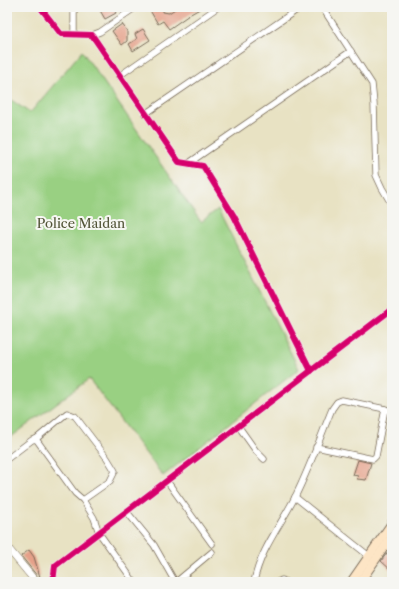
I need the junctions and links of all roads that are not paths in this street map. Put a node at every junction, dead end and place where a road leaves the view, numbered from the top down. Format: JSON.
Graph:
{"nodes":[{"id":1,"x":40,"y":7,"type":"edge"},
{"id":2,"x":74,"y":7,"type":"edge"},
{"id":3,"x":136,"y":7,"type":"edge"},
{"id":4,"x":218,"y":7,"type":"edge"},
{"id":5,"x":301,"y":7,"type":"edge"},
{"id":6,"x":322,"y":7,"type":"edge"},
{"id":7,"x":74,"y":34,"type":"junction"},
{"id":8,"x":92,"y":36,"type":"junction"},
{"id":9,"x":351,"y":51,"type":"junction"},
{"id":10,"x":119,"y":76,"type":"junction"},
{"id":11,"x":145,"y":114,"type":"junction"},
{"id":12,"x":189,"y":163,"type":"junction"},
{"id":13,"x":392,"y":205,"type":"edge"},
{"id":14,"x":392,"y":309,"type":"edge"},
{"id":15,"x":311,"y":371,"type":"junction"},
{"id":16,"x":384,"y":409,"type":"junction"},
{"id":17,"x":392,"y":412,"type":"edge"},
{"id":18,"x":239,"y":427,"type":"junction"},
{"id":19,"x":36,"y":439,"type":"junction"},
{"id":20,"x":316,"y":447,"type":"junction"},
{"id":21,"x":7,"y":459,"type":"edge"},
{"id":22,"x":264,"y":459,"type":"dead end"},
{"id":23,"x":167,"y":481,"type":"junction"},
{"id":24,"x":296,"y":497,"type":"junction"},
{"id":25,"x":83,"y":500,"type":"junction"},
{"id":26,"x":127,"y":512,"type":"junction"},
{"id":27,"x":392,"y":523,"type":"edge"},
{"id":28,"x":99,"y":533,"type":"junction"},
{"id":29,"x":389,"y":540,"type":"edge"},
{"id":30,"x":212,"y":544,"type":"dead end"},
{"id":31,"x":7,"y":547,"type":"edge"},
{"id":32,"x":212,"y":552,"type":"dead end"},
{"id":33,"x":369,"y":556,"type":"junction"},
{"id":34,"x":36,"y":582,"type":"edge"},
{"id":35,"x":53,"y":582,"type":"edge"},
{"id":36,"x":134,"y":582,"type":"edge"},
{"id":37,"x":176,"y":582,"type":"edge"},
{"id":38,"x":254,"y":582,"type":"edge"},
{"id":39,"x":278,"y":582,"type":"edge"},
{"id":40,"x":286,"y":582,"type":"edge"},
{"id":41,"x":351,"y":582,"type":"edge"},
{"id":42,"x":360,"y":582,"type":"edge"}],
"edges":[{"from":1,"to":7,"type":"street"},
{"from":2,"to":7,"type":"street"},
{"from":3,"to":8,"type":"street"},
{"from":4,"to":10,"type":"street"},
{"from":5,"to":11,"type":"street"},
{"from":6,"to":9,"type":"street"},
{"from":7,"to":8,"type":"street"},
{"from":8,"to":10,"type":"street"},
{"from":9,"to":12,"type":"street"},
{"from":9,"to":13,"type":"street"},
{"from":10,"to":11,"type":"street"},
{"from":11,"to":12,"type":"street"},
{"from":12,"to":15,"type":"street"},
{"from":14,"to":15,"type":"street"},
{"from":15,"to":18,"type":"street"},
{"from":16,"to":17,"type":"street"},
{"from":16,"to":20,"type":"street"},
{"from":16,"to":20,"type":"street"},
{"from":18,"to":22,"type":"street"},
{"from":18,"to":23,"type":"street"},
{"from":19,"to":21,"type":"street"},
{"from":19,"to":25,"type":"street"},
{"from":19,"to":25,"type":"street"},
{"from":20,"to":24,"type":"street"},
{"from":23,"to":26,"type":"street"},
{"from":23,"to":30,"type":"street"},
{"from":24,"to":33,"type":"street"},
{"from":24,"to":38,"type":"street"},
{"from":25,"to":28,"type":"street"},
{"from":26,"to":28,"type":"street"},
{"from":26,"to":37,"type":"street"},
{"from":27,"to":29,"type":"main road"},
{"from":28,"to":35,"type":"street"},
{"from":28,"to":36,"type":"street"},
{"from":29,"to":33,"type":"main road"},
{"from":29,"to":42,"type":"main road"},
{"from":31,"to":34,"type":"street"},
{"from":32,"to":37,"type":"street"},
{"from":33,"to":41,"type":"main road"},
{"from":39,"to":40,"type":"street"}]}
